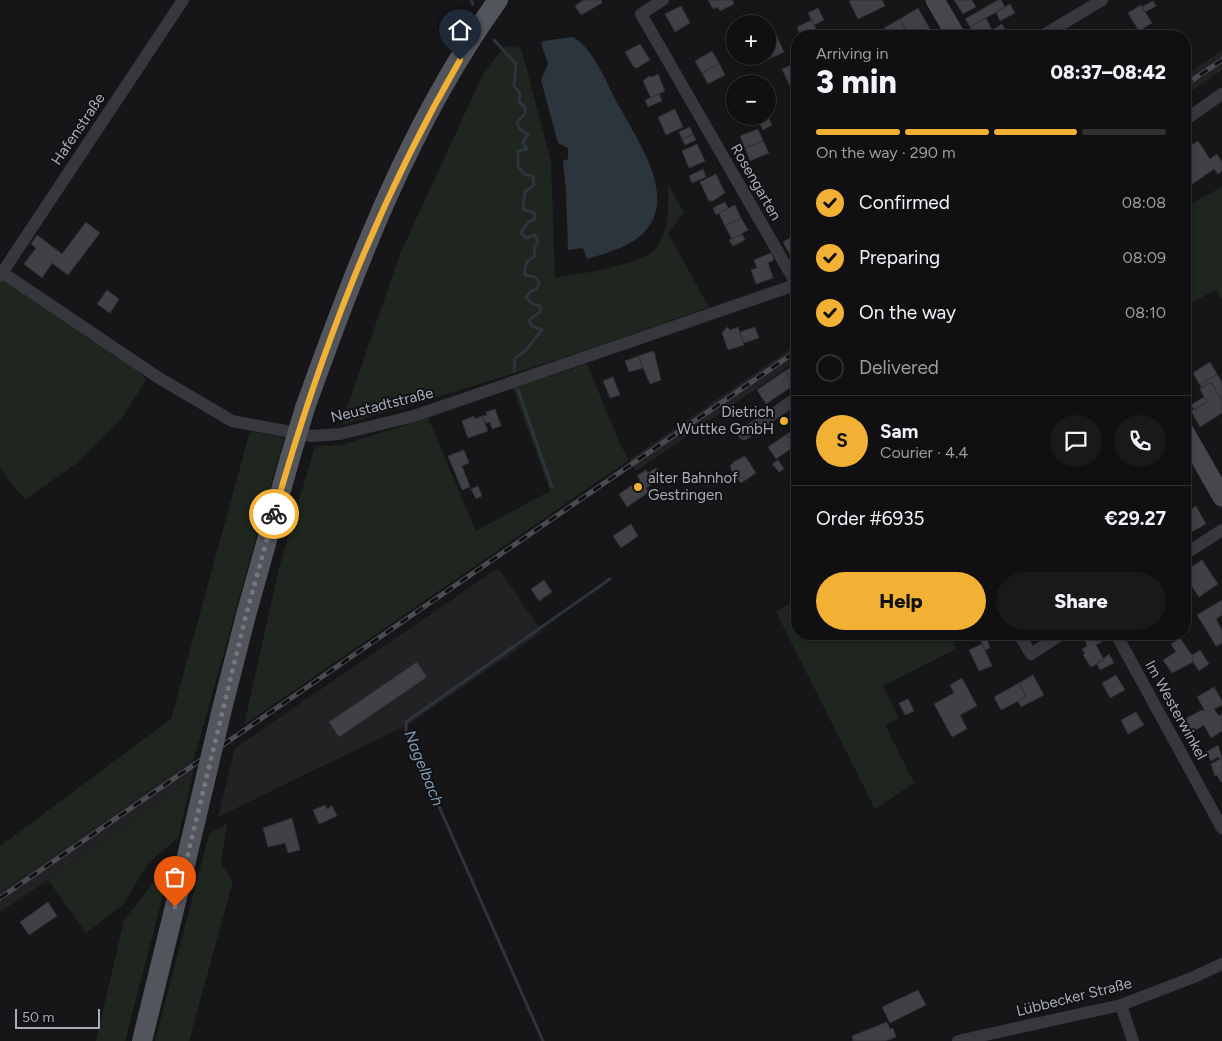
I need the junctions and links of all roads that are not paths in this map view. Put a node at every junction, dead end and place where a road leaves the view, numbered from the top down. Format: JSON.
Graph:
{"nodes":[{"id":1,"x":183,"y":0,"type":"edge"},
{"id":2,"x":498,"y":0,"type":"edge"},
{"id":3,"x":663,"y":0,"type":"edge"},
{"id":4,"x":935,"y":0,"type":"edge"},
{"id":5,"x":1102,"y":0,"type":"edge"},
{"id":6,"x":952,"y":30,"type":"edge"},
{"id":7,"x":1052,"y":30,"type":"edge"},
{"id":8,"x":1222,"y":94,"type":"edge"},
{"id":9,"x":1191,"y":116,"type":"edge"},
{"id":10,"x":1,"y":273,"type":"edge"},
{"id":11,"x":791,"y":274,"type":"edge"},
{"id":12,"x":791,"y":286,"type":"edge"},
{"id":13,"x":791,"y":402,"type":"edge"},
{"id":14,"x":744,"y":434,"type":"dead end"},
{"id":15,"x":1191,"y":443,"type":"edge"},
{"id":16,"x":1222,"y":497,"type":"edge"},
{"id":17,"x":1222,"y":530,"type":"edge"},
{"id":18,"x":1191,"y":550,"type":"edge"},
{"id":19,"x":1023,"y":640,"type":"edge"},
{"id":20,"x":1053,"y":640,"type":"edge"},
{"id":21,"x":1119,"y":640,"type":"edge"},
{"id":22,"x":1222,"y":828,"type":"edge"},
{"id":23,"x":1222,"y":964,"type":"edge"},
{"id":24,"x":1121,"y":1004,"type":"junction"},
{"id":25,"x":142,"y":1041,"type":"edge"},
{"id":26,"x":958,"y":1041,"type":"edge"},
{"id":27,"x":1133,"y":1041,"type":"edge"}],
"edges":[{"from":1,"to":10,"type":"street","name":"Hafenstraße"},
{"from":2,"to":25,"type":"main road","bridge":true},
{"from":3,"to":11,"type":"street","name":"Rosengarten"},
{"from":4,"to":6,"type":"main road"},
{"from":5,"to":7,"type":"street"},
{"from":8,"to":9,"type":"street"},
{"from":10,"to":12,"type":"street","name":"Neustadtstraße"},
{"from":13,"to":14,"type":"street"},
{"from":15,"to":16,"type":"main road"},
{"from":17,"to":18,"type":"street"},
{"from":19,"to":20,"type":"street"},
{"from":21,"to":22,"type":"street","name":"Im Westerwinkel"},
{"from":23,"to":24,"type":"street","name":"Lübbecker Straße"},
{"from":24,"to":26,"type":"street","name":"Lübbecker Straße"},
{"from":24,"to":27,"type":"street"}]}
